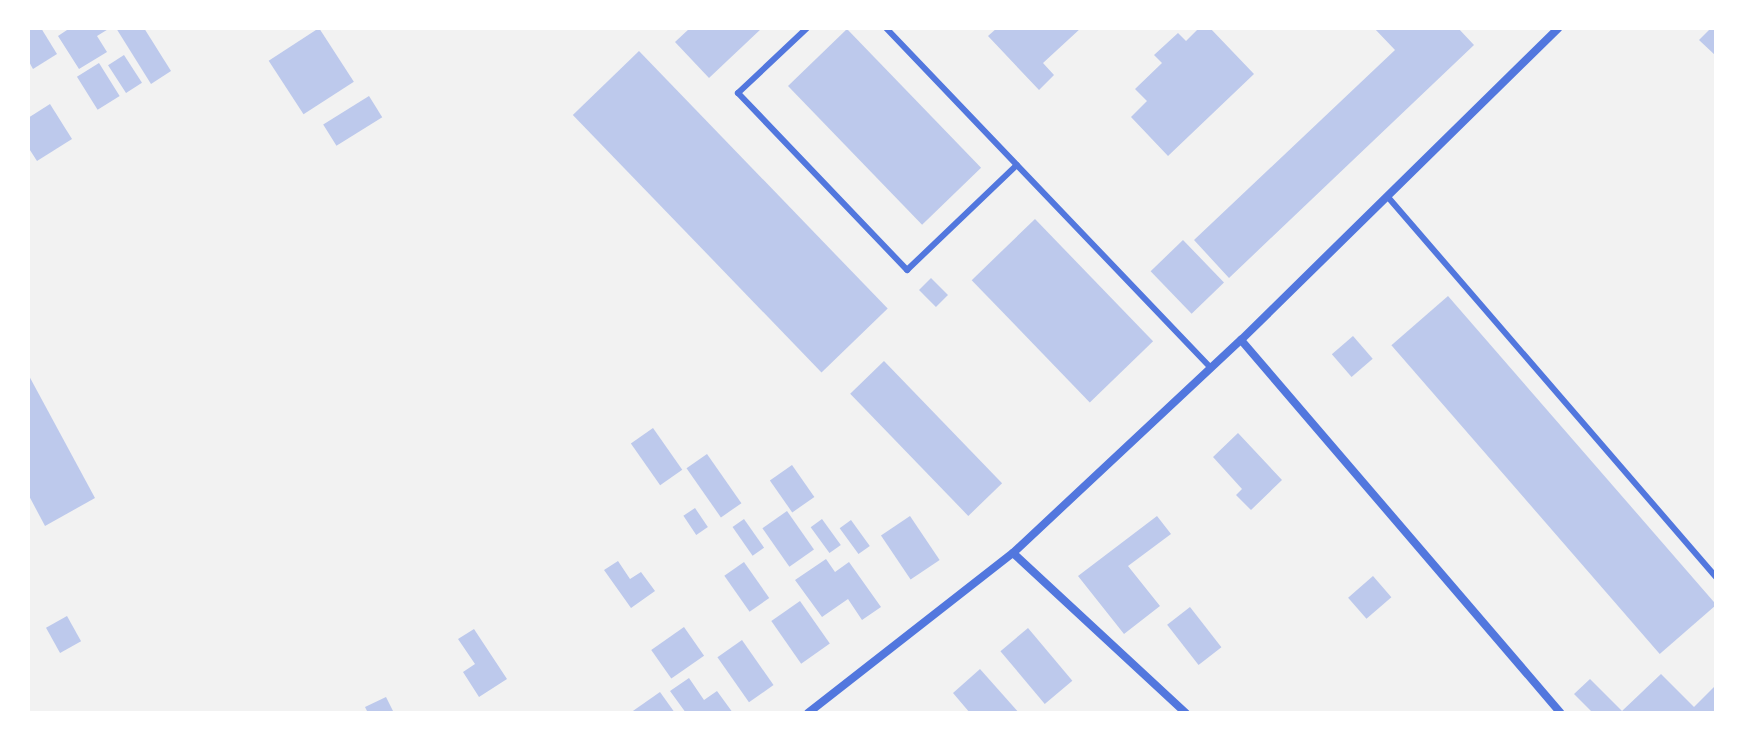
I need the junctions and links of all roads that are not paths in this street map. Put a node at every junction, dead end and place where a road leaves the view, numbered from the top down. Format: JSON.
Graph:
{"nodes":[{"id":1,"x":807,"y":28,"type":"edge"},
{"id":2,"x":886,"y":28,"type":"edge"},
{"id":3,"x":1558,"y":28,"type":"edge"},
{"id":4,"x":1017,"y":165,"type":"junction"},
{"id":5,"x":1387,"y":196,"type":"junction"},
{"id":6,"x":1241,"y":340,"type":"junction"},
{"id":7,"x":1211,"y":368,"type":"junction"},
{"id":8,"x":1013,"y":553,"type":"junction"},
{"id":9,"x":1716,"y":577,"type":"edge"},
{"id":10,"x":808,"y":713,"type":"edge"},
{"id":11,"x":1186,"y":713,"type":"edge"},
{"id":12,"x":1561,"y":713,"type":"edge"}],
"edges":[{"from":1,"to":4,"type":"lane"},
{"from":2,"to":4,"type":"lane"},
{"from":3,"to":5,"type":"street"},
{"from":4,"to":7,"type":"lane"},
{"from":5,"to":6,"type":"street"},
{"from":5,"to":9,"type":"lane"},
{"from":6,"to":7,"type":"street"},
{"from":6,"to":12,"type":"street"},
{"from":7,"to":8,"type":"street"},
{"from":8,"to":10,"type":"street"},
{"from":8,"to":11,"type":"street"}]}
